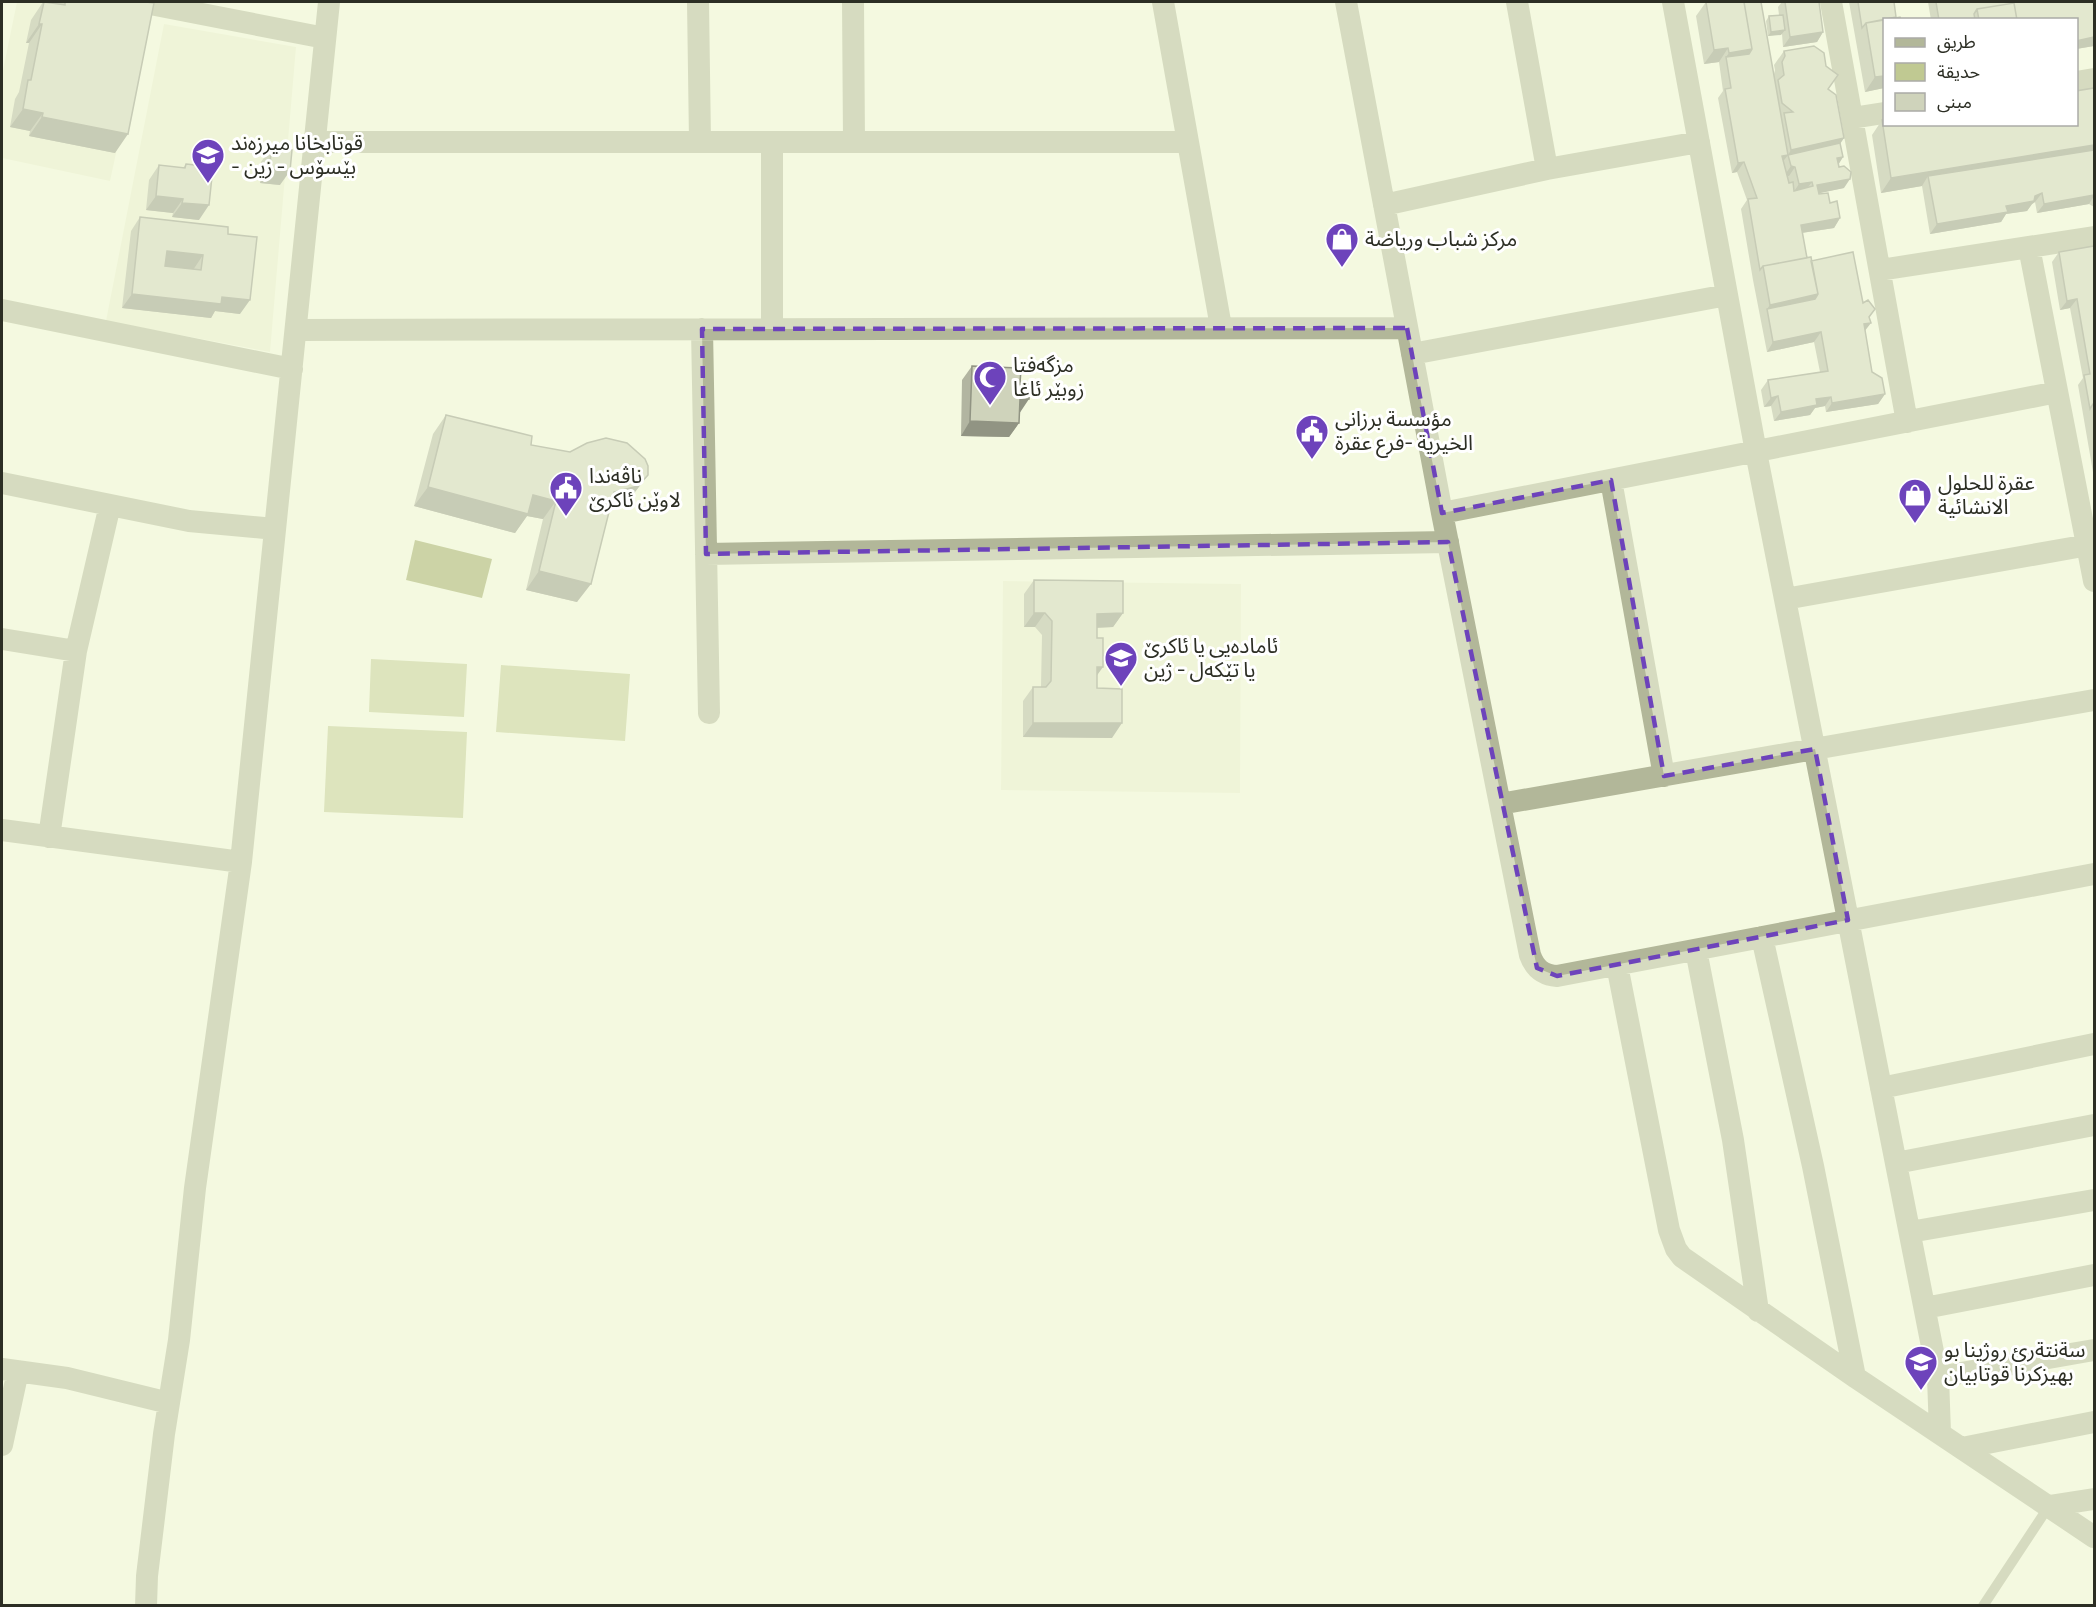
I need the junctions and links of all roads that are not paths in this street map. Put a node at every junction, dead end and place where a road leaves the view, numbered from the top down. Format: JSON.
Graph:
{"nodes":[{"id":1,"x":140,"y":2,"type":"edge"},
{"id":2,"x":329,"y":2,"type":"edge"},
{"id":3,"x":698,"y":2,"type":"edge"},
{"id":4,"x":853,"y":2,"type":"edge"},
{"id":5,"x":1163,"y":2,"type":"edge"},
{"id":6,"x":1346,"y":2,"type":"edge"},
{"id":7,"x":1517,"y":2,"type":"edge"},
{"id":8,"x":1673,"y":2,"type":"edge"},
{"id":9,"x":1832,"y":2,"type":"edge"},
{"id":10,"x":325,"y":38,"type":"junction"},
{"id":11,"x":2094,"y":79,"type":"edge"},
{"id":12,"x":2078,"y":82,"type":"edge"},
{"id":13,"x":1883,"y":113,"type":"edge"},
{"id":14,"x":1852,"y":118,"type":"junction"},
{"id":15,"x":315,"y":142,"type":"junction"},
{"id":16,"x":700,"y":142,"type":"junction"},
{"id":17,"x":772,"y":142,"type":"junction"},
{"id":18,"x":854,"y":142,"type":"junction"},
{"id":19,"x":1188,"y":142,"type":"junction"},
{"id":20,"x":1699,"y":142,"type":"junction"},
{"id":21,"x":1547,"y":169,"type":"junction"},
{"id":22,"x":1384,"y":205,"type":"junction"},
{"id":23,"x":2094,"y":237,"type":"edge"},
{"id":24,"x":2029,"y":247,"type":"junction"},
{"id":25,"x":1880,"y":270,"type":"junction"},
{"id":26,"x":1727,"y":295,"type":"junction"},
{"id":27,"x":2,"y":310,"type":"edge"},
{"id":28,"x":1221,"y":327,"type":"junction"},
{"id":29,"x":1407,"y":328,"type":"junction"},
{"id":30,"x":702,"y":329,"type":"junction"},
{"id":31,"x":772,"y":329,"type":"junction"},
{"id":32,"x":296,"y":330,"type":"junction"},
{"id":33,"x":1412,"y":354,"type":"junction"},
{"id":34,"x":292,"y":369,"type":"junction"},
{"id":35,"x":2057,"y":392,"type":"junction"},
{"id":36,"x":1907,"y":422,"type":"junction"},
{"id":37,"x":1756,"y":452,"type":"junction"},
{"id":38,"x":1611,"y":480,"type":"junction"},
{"id":39,"x":2,"y":483,"type":"edge"},
{"id":40,"x":110,"y":505,"type":"junction"},
{"id":41,"x":1442,"y":513,"type":"junction"},
{"id":42,"x":275,"y":529,"type":"junction"},
{"id":43,"x":1448,"y":542,"type":"junction"},
{"id":44,"x":2091,"y":545,"type":"edge"},
{"id":45,"x":706,"y":554,"type":"junction"},
{"id":46,"x":2094,"y":581,"type":"edge"},
{"id":47,"x":1785,"y":599,"type":"junction"},
{"id":48,"x":2,"y":639,"type":"edge"},
{"id":49,"x":76,"y":651,"type":"junction"},
{"id":50,"x":2094,"y":700,"type":"edge"},
{"id":51,"x":709,"y":712,"type":"dead end"},
{"id":52,"x":1815,"y":749,"type":"junction"},
{"id":53,"x":1664,"y":776,"type":"junction"},
{"id":54,"x":1500,"y":804,"type":"junction"},
{"id":55,"x":2,"y":830,"type":"edge"},
{"id":56,"x":49,"y":837,"type":"junction"},
{"id":57,"x":241,"y":862,"type":"junction"},
{"id":58,"x":2094,"y":874,"type":"edge"},
{"id":59,"x":1848,"y":920,"type":"junction"},
{"id":60,"x":1762,"y":937,"type":"junction"},
{"id":61,"x":1696,"y":950,"type":"junction"},
{"id":62,"x":1617,"y":965,"type":"junction"},
{"id":63,"x":2094,"y":1044,"type":"edge"},
{"id":64,"x":1881,"y":1088,"type":"junction"},
{"id":65,"x":2094,"y":1125,"type":"edge"},
{"id":66,"x":1896,"y":1163,"type":"junction"},
{"id":67,"x":2094,"y":1200,"type":"edge"},
{"id":68,"x":1910,"y":1232,"type":"junction"},
{"id":69,"x":2094,"y":1275,"type":"edge"},
{"id":70,"x":1924,"y":1308,"type":"junction"},
{"id":71,"x":1758,"y":1311,"type":"junction"},
{"id":72,"x":2094,"y":1350,"type":"edge"},
{"id":73,"x":10,"y":1370,"type":"edge"},
{"id":74,"x":1855,"y":1377,"type":"junction"},
{"id":75,"x":1938,"y":1377,"type":"junction"},
{"id":76,"x":169,"y":1403,"type":"junction"},
{"id":77,"x":2094,"y":1422,"type":"edge"},
{"id":78,"x":1940,"y":1433,"type":"junction"},
{"id":79,"x":2,"y":1445,"type":"edge"},
{"id":80,"x":1962,"y":1448,"type":"junction"},
{"id":81,"x":2094,"y":1499,"type":"edge"},
{"id":82,"x":2049,"y":1506,"type":"junction"},
{"id":83,"x":2094,"y":1537,"type":"edge"},
{"id":84,"x":146,"y":1605,"type":"edge"},
{"id":85,"x":1983,"y":1605,"type":"edge"}],
"edges":[{"from":1,"to":10,"type":"street"},
{"from":2,"to":10,"type":"street"},
{"from":3,"to":16,"type":"street"},
{"from":4,"to":18,"type":"street"},
{"from":5,"to":19,"type":"street"},
{"from":6,"to":22,"type":"street"},
{"from":7,"to":21,"type":"street"},
{"from":8,"to":20,"type":"street"},
{"from":9,"to":14,"type":"street"},
{"from":10,"to":15,"type":"street"},
{"from":11,"to":12,"type":"street"},
{"from":13,"to":14,"type":"street"},
{"from":14,"to":25,"type":"street"},
{"from":15,"to":16,"type":"street"},
{"from":15,"to":32,"type":"street"},
{"from":16,"to":17,"type":"street"},
{"from":17,"to":18,"type":"street"},
{"from":17,"to":31,"type":"street"},
{"from":18,"to":19,"type":"street"},
{"from":19,"to":28,"type":"street"},
{"from":20,"to":21,"type":"street"},
{"from":20,"to":26,"type":"street"},
{"from":21,"to":22,"type":"street"},
{"from":22,"to":29,"type":"street"},
{"from":23,"to":24,"type":"street"},
{"from":24,"to":25,"type":"street"},
{"from":24,"to":35,"type":"street"},
{"from":25,"to":36,"type":"street"},
{"from":26,"to":33,"type":"street"},
{"from":26,"to":37,"type":"street"},
{"from":27,"to":34,"type":"street"},
{"from":28,"to":29,"type":"street"},
{"from":28,"to":31,"type":"street"},
{"from":29,"to":33,"type":"street"},
{"from":30,"to":31,"type":"street"},
{"from":30,"to":32,"type":"street"},
{"from":30,"to":45,"type":"street"},
{"from":32,"to":34,"type":"street"},
{"from":33,"to":41,"type":"street"},
{"from":34,"to":42,"type":"street"},
{"from":35,"to":36,"type":"street"},
{"from":35,"to":44,"type":"street"},
{"from":36,"to":37,"type":"street"},
{"from":37,"to":38,"type":"street"},
{"from":37,"to":47,"type":"street"},
{"from":38,"to":41,"type":"street"},
{"from":38,"to":53,"type":"street"},
{"from":39,"to":40,"type":"street"},
{"from":40,"to":42,"type":"street"},
{"from":40,"to":49,"type":"street"},
{"from":41,"to":43,"type":"street"},
{"from":42,"to":57,"type":"street"},
{"from":43,"to":45,"type":"street"},
{"from":43,"to":54,"type":"street"},
{"from":44,"to":46,"type":"street"},
{"from":44,"to":47,"type":"street"},
{"from":45,"to":51,"type":"street"},
{"from":47,"to":52,"type":"street"},
{"from":48,"to":49,"type":"street"},
{"from":49,"to":56,"type":"street"},
{"from":50,"to":52,"type":"street"},
{"from":52,"to":53,"type":"street"},
{"from":52,"to":59,"type":"street"},
{"from":53,"to":54,"type":"street"},
{"from":54,"to":62,"type":"street"},
{"from":55,"to":56,"type":"street"},
{"from":56,"to":57,"type":"street"},
{"from":57,"to":76,"type":"street"},
{"from":58,"to":59,"type":"street"},
{"from":59,"to":60,"type":"street"},
{"from":59,"to":64,"type":"street"},
{"from":60,"to":61,"type":"street"},
{"from":60,"to":74,"type":"street"},
{"from":61,"to":62,"type":"street"},
{"from":61,"to":71,"type":"street"},
{"from":62,"to":71,"type":"street"},
{"from":63,"to":64,"type":"street"},
{"from":64,"to":66,"type":"street"},
{"from":65,"to":66,"type":"street"},
{"from":66,"to":68,"type":"street"},
{"from":67,"to":68,"type":"street"},
{"from":68,"to":70,"type":"street"},
{"from":69,"to":70,"type":"street"},
{"from":70,"to":75,"type":"street"},
{"from":71,"to":74,"type":"street"},
{"from":72,"to":75,"type":"street"},
{"from":73,"to":76,"type":"street"},
{"from":73,"to":79,"type":"street"},
{"from":74,"to":78,"type":"street"},
{"from":75,"to":78,"type":"street"},
{"from":76,"to":84,"type":"street"},
{"from":77,"to":80,"type":"street"},
{"from":78,"to":80,"type":"street"},
{"from":80,"to":82,"type":"street"},
{"from":81,"to":82,"type":"street"},
{"from":82,"to":83,"type":"street"},
{"from":82,"to":85,"type":"lane"}]}
